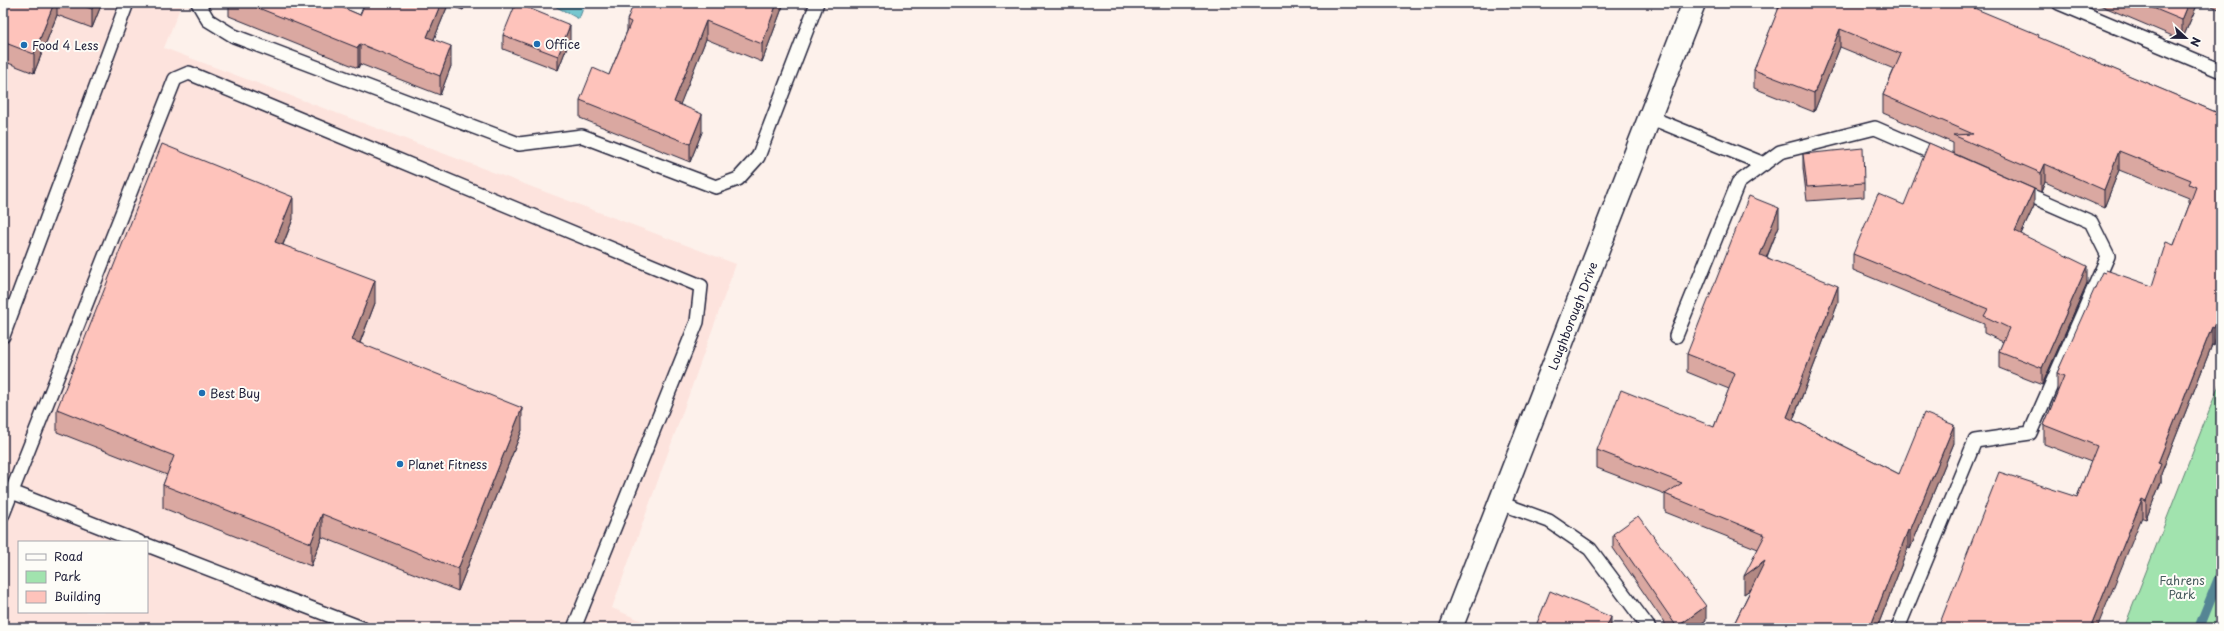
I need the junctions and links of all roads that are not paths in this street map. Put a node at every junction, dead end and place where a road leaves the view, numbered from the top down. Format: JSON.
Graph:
{"nodes":[{"id":1,"x":128,"y":3,"type":"edge"},
{"id":2,"x":198,"y":3,"type":"edge"},
{"id":3,"x":817,"y":3,"type":"edge"},
{"id":4,"x":1694,"y":3,"type":"edge"},
{"id":5,"x":2059,"y":3,"type":"edge"},
{"id":6,"x":2221,"y":71,"type":"edge"},
{"id":7,"x":1649,"y":117,"type":"junction"},
{"id":8,"x":1954,"y":162,"type":"edge"},
{"id":9,"x":1764,"y":164,"type":"junction"},
{"id":10,"x":2004,"y":184,"type":"edge"},
{"id":11,"x":3,"y":336,"type":"edge"},
{"id":12,"x":1676,"y":336,"type":"dead end"},
{"id":13,"x":12,"y":492,"type":"junction"},
{"id":14,"x":1500,"y":503,"type":"junction"},
{"id":15,"x":3,"y":514,"type":"edge"},
{"id":16,"x":136,"y":541,"type":"edge"},
{"id":17,"x":148,"y":545,"type":"edge"},
{"id":18,"x":362,"y":628,"type":"edge"},
{"id":19,"x":574,"y":628,"type":"edge"},
{"id":20,"x":1451,"y":628,"type":"edge"},
{"id":21,"x":1649,"y":628,"type":"edge"},
{"id":22,"x":1898,"y":628,"type":"edge"}],
"edges":[{"from":1,"to":11,"type":"lane"},
{"from":2,"to":3,"type":"lane"},
{"from":4,"to":7,"type":"street","name":"Loughborough Drive"},
{"from":5,"to":6,"type":"lane"},
{"from":7,"to":9,"type":"lane"},
{"from":7,"to":14,"type":"street","name":"Loughborough Drive"},
{"from":8,"to":9,"type":"lane"},
{"from":9,"to":12,"type":"lane"},
{"from":10,"to":22,"type":"lane"},
{"from":13,"to":15,"type":"lane"},
{"from":13,"to":16,"type":"lane"},
{"from":13,"to":19,"type":"lane"},
{"from":14,"to":20,"type":"street","name":"Loughborough Drive"},
{"from":14,"to":21,"type":"lane"},
{"from":17,"to":18,"type":"lane"}]}
